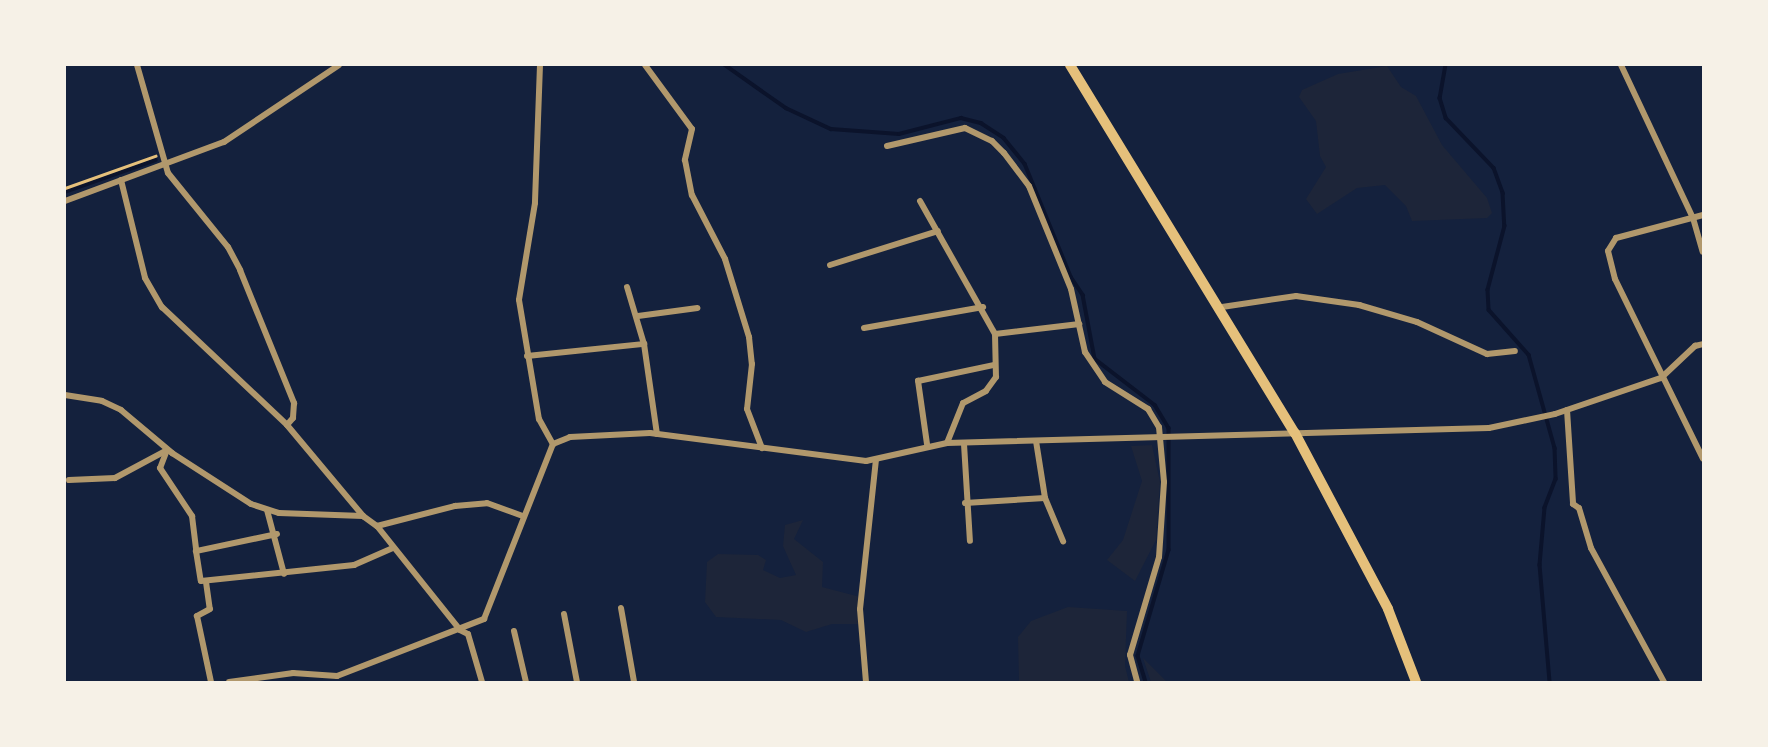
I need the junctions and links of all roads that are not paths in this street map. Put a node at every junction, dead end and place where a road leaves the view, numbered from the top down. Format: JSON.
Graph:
{"nodes":[{"id":1,"x":137,"y":65,"type":"edge"},
{"id":2,"x":339,"y":65,"type":"edge"},
{"id":3,"x":540,"y":65,"type":"edge"},
{"id":4,"x":645,"y":65,"type":"edge"},
{"id":5,"x":1070,"y":65,"type":"edge"},
{"id":6,"x":1621,"y":65,"type":"edge"},
{"id":7,"x":887,"y":146,"type":"dead end"},
{"id":8,"x":163,"y":164,"type":"junction"},
{"id":9,"x":121,"y":180,"type":"junction"},
{"id":10,"x":65,"y":201,"type":"edge"},
{"id":11,"x":920,"y":201,"type":"dead end"},
{"id":12,"x":1703,"y":215,"type":"edge"},
{"id":13,"x":1693,"y":218,"type":"junction"},
{"id":14,"x":938,"y":231,"type":"junction"},
{"id":15,"x":1703,"y":252,"type":"edge"},
{"id":16,"x":830,"y":265,"type":"dead end"},
{"id":17,"x":627,"y":287,"type":"dead end"},
{"id":18,"x":982,"y":307,"type":"junction"},
{"id":19,"x":1222,"y":307,"type":"junction"},
{"id":20,"x":697,"y":308,"type":"dead end"},
{"id":21,"x":638,"y":316,"type":"junction"},
{"id":22,"x":1079,"y":324,"type":"junction"},
{"id":23,"x":864,"y":328,"type":"dead end"},
{"id":24,"x":995,"y":334,"type":"junction"},
{"id":25,"x":644,"y":344,"type":"junction"},
{"id":26,"x":1703,"y":344,"type":"edge"},
{"id":27,"x":1515,"y":351,"type":"dead end"},
{"id":28,"x":527,"y":356,"type":"junction"},
{"id":29,"x":994,"y":365,"type":"junction"},
{"id":30,"x":1661,"y":378,"type":"junction"},
{"id":31,"x":65,"y":395,"type":"edge"},
{"id":32,"x":1567,"y":410,"type":"junction"},
{"id":33,"x":287,"y":425,"type":"junction"},
{"id":34,"x":657,"y":433,"type":"junction"},
{"id":35,"x":1296,"y":433,"type":"junction"},
{"id":36,"x":1161,"y":436,"type":"junction"},
{"id":37,"x":1036,"y":441,"type":"junction"},
{"id":38,"x":947,"y":443,"type":"junction"},
{"id":39,"x":553,"y":444,"type":"junction"},
{"id":40,"x":928,"y":444,"type":"junction"},
{"id":41,"x":964,"y":444,"type":"junction"},
{"id":42,"x":762,"y":448,"type":"junction"},
{"id":43,"x":167,"y":450,"type":"junction"},
{"id":44,"x":1703,"y":459,"type":"edge"},
{"id":45,"x":876,"y":460,"type":"junction"},
{"id":46,"x":69,"y":480,"type":"dead end"},
{"id":47,"x":1045,"y":498,"type":"junction"},
{"id":48,"x":965,"y":503,"type":"junction"},
{"id":49,"x":267,"y":510,"type":"junction"},
{"id":50,"x":363,"y":516,"type":"junction"},
{"id":51,"x":523,"y":516,"type":"junction"},
{"id":52,"x":377,"y":526,"type":"junction"},
{"id":53,"x":276,"y":534,"type":"junction"},
{"id":54,"x":970,"y":541,"type":"dead end"},
{"id":55,"x":1063,"y":541,"type":"dead end"},
{"id":56,"x":393,"y":548,"type":"junction"},
{"id":57,"x":196,"y":551,"type":"junction"},
{"id":58,"x":284,"y":574,"type":"junction"},
{"id":59,"x":206,"y":582,"type":"junction"},
{"id":60,"x":621,"y":608,"type":"dead end"},
{"id":61,"x":564,"y":614,"type":"dead end"},
{"id":62,"x":460,"y":630,"type":"junction"},
{"id":63,"x":514,"y":631,"type":"dead end"},
{"id":64,"x":337,"y":679,"type":"edge"},
{"id":65,"x":211,"y":682,"type":"edge"},
{"id":66,"x":229,"y":682,"type":"edge"},
{"id":67,"x":482,"y":682,"type":"edge"},
{"id":68,"x":526,"y":682,"type":"edge"},
{"id":69,"x":577,"y":682,"type":"edge"},
{"id":70,"x":634,"y":682,"type":"edge"},
{"id":71,"x":866,"y":682,"type":"edge"},
{"id":72,"x":1137,"y":682,"type":"edge"},
{"id":73,"x":1416,"y":682,"type":"edge"},
{"id":74,"x":1664,"y":682,"type":"edge"}],
"edges":[{"from":1,"to":8,"type":"street"},
{"from":2,"to":8,"type":"street"},
{"from":3,"to":28,"type":"street"},
{"from":4,"to":42,"type":"street"},
{"from":5,"to":19,"type":"main road"},
{"from":6,"to":13,"type":"street"},
{"from":7,"to":22,"type":"street"},
{"from":8,"to":9,"type":"street"},
{"from":8,"to":33,"type":"street"},
{"from":9,"to":10,"type":"street"},
{"from":9,"to":33,"type":"street"},
{"from":11,"to":14,"type":"street"},
{"from":12,"to":13,"type":"street"},
{"from":13,"to":15,"type":"street"},
{"from":13,"to":30,"type":"street"},
{"from":14,"to":16,"type":"street"},
{"from":14,"to":18,"type":"street"},
{"from":17,"to":21,"type":"street"},
{"from":18,"to":23,"type":"street"},
{"from":18,"to":24,"type":"street"},
{"from":19,"to":27,"type":"street"},
{"from":19,"to":35,"type":"main road"},
{"from":20,"to":21,"type":"street"},
{"from":21,"to":25,"type":"street"},
{"from":22,"to":24,"type":"street"},
{"from":22,"to":36,"type":"street"},
{"from":24,"to":29,"type":"street"},
{"from":25,"to":28,"type":"street"},
{"from":25,"to":34,"type":"street"},
{"from":26,"to":30,"type":"street"},
{"from":28,"to":39,"type":"street"},
{"from":29,"to":38,"type":"street"},
{"from":29,"to":40,"type":"street"},
{"from":30,"to":32,"type":"street"},
{"from":30,"to":44,"type":"street"},
{"from":31,"to":43,"type":"street"},
{"from":32,"to":35,"type":"street"},
{"from":32,"to":74,"type":"street"},
{"from":33,"to":50,"type":"street"},
{"from":34,"to":39,"type":"street"},
{"from":34,"to":42,"type":"street"},
{"from":35,"to":36,"type":"street"},
{"from":35,"to":73,"type":"main road"},
{"from":36,"to":37,"type":"street"},
{"from":36,"to":72,"type":"street"},
{"from":37,"to":41,"type":"street"},
{"from":37,"to":47,"type":"street"},
{"from":38,"to":40,"type":"street"},
{"from":38,"to":41,"type":"street"},
{"from":39,"to":51,"type":"street"},
{"from":40,"to":45,"type":"street"},
{"from":41,"to":48,"type":"street"},
{"from":42,"to":45,"type":"street"},
{"from":43,"to":46,"type":"street"},
{"from":43,"to":49,"type":"street"},
{"from":43,"to":57,"type":"street"},
{"from":45,"to":71,"type":"street"},
{"from":47,"to":48,"type":"street"},
{"from":47,"to":55,"type":"street"},
{"from":48,"to":54,"type":"street"},
{"from":49,"to":50,"type":"street"},
{"from":49,"to":53,"type":"street"},
{"from":50,"to":52,"type":"street"},
{"from":51,"to":52,"type":"street"},
{"from":51,"to":62,"type":"street"},
{"from":52,"to":56,"type":"street"},
{"from":53,"to":57,"type":"street"},
{"from":53,"to":58,"type":"street"},
{"from":56,"to":58,"type":"street"},
{"from":56,"to":62,"type":"street"},
{"from":57,"to":59,"type":"street"},
{"from":58,"to":59,"type":"street"},
{"from":59,"to":65,"type":"street"},
{"from":60,"to":70,"type":"street"},
{"from":61,"to":69,"type":"street"},
{"from":62,"to":64,"type":"street"},
{"from":62,"to":67,"type":"street"},
{"from":63,"to":68,"type":"street"},
{"from":64,"to":66,"type":"street"}]}
